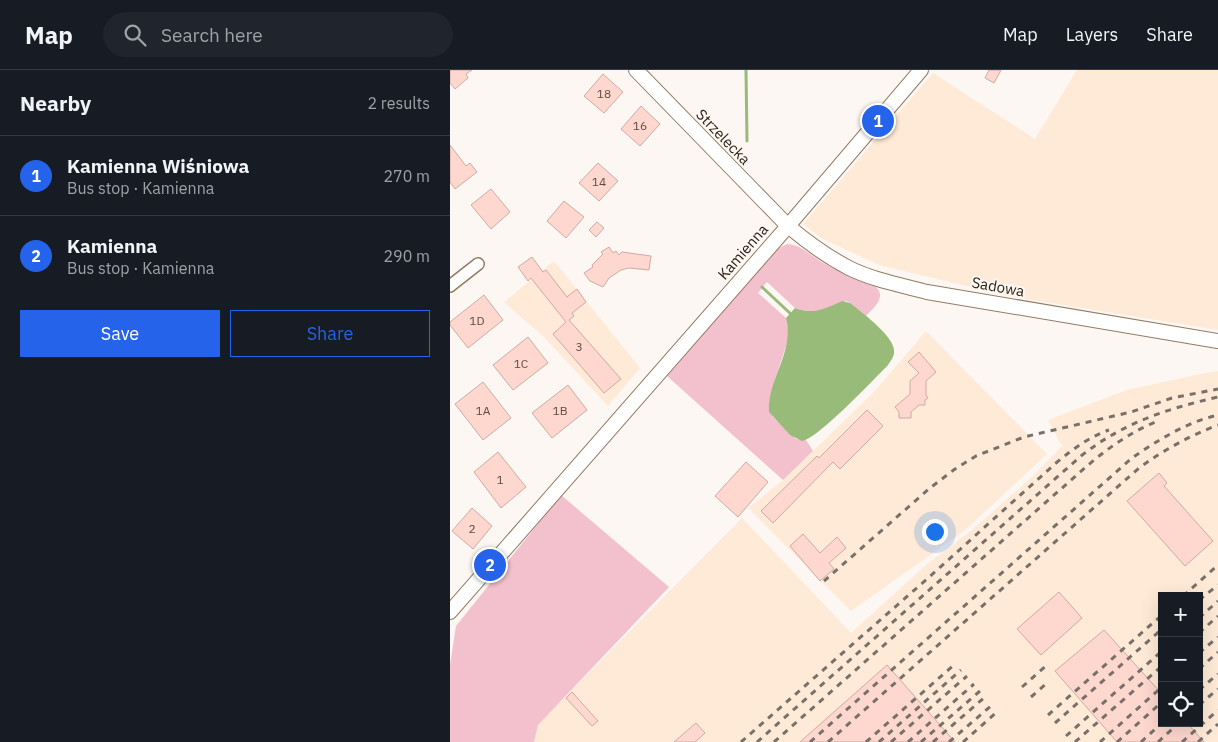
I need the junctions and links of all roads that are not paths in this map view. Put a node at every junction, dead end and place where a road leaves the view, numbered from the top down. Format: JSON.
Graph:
{"nodes":[{"id":1,"x":636,"y":70,"type":"edge"},
{"id":2,"x":921,"y":70,"type":"edge"},
{"id":3,"x":788,"y":226,"type":"junction"},
{"id":4,"x":478,"y":264,"type":"dead end"},
{"id":5,"x":450,"y":286,"type":"edge"},
{"id":6,"x":1218,"y":341,"type":"edge"},
{"id":7,"x":450,"y":612,"type":"edge"}],
"edges":[{"from":1,"to":3,"type":"street","name":"Strzelecka"},
{"from":2,"to":3,"type":"street","name":"Kamienna"},
{"from":3,"to":6,"type":"street","name":"Sadowa"},
{"from":3,"to":7,"type":"street","name":"Kamienna"},
{"from":4,"to":5,"type":"street"}]}
